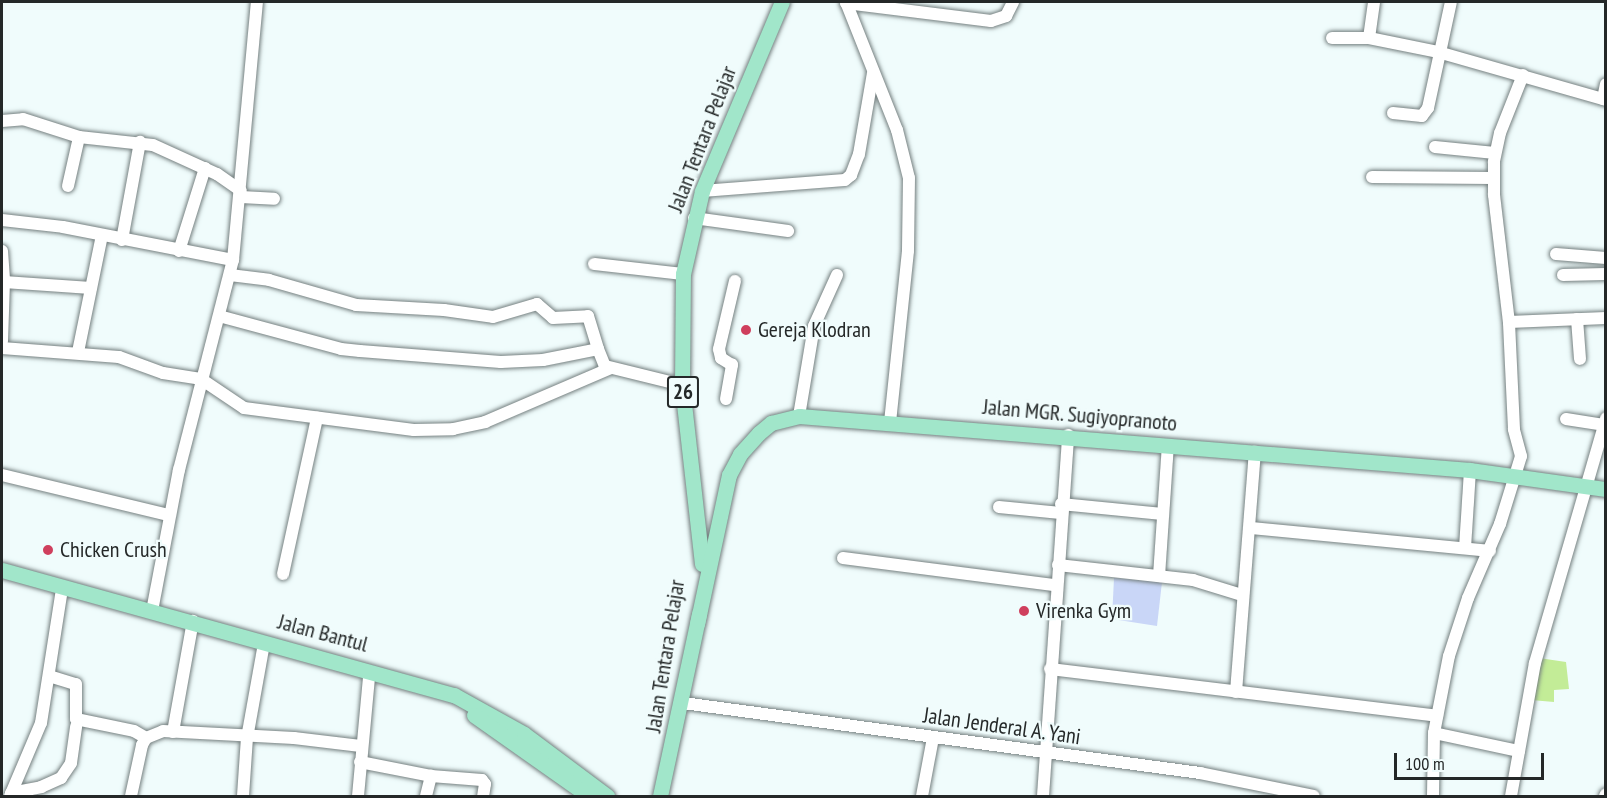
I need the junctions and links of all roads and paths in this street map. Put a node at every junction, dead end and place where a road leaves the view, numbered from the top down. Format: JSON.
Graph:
{"nodes":[{"id":1,"x":257,"y":2,"type":"edge"},
{"id":2,"x":782,"y":2,"type":"edge"},
{"id":3,"x":846,"y":2,"type":"edge"},
{"id":4,"x":1013,"y":2,"type":"edge"},
{"id":5,"x":1374,"y":2,"type":"edge"},
{"id":6,"x":1450,"y":2,"type":"edge"},
{"id":7,"x":1332,"y":38,"type":"dead end"},
{"id":8,"x":1369,"y":38,"type":"junction"},
{"id":9,"x":1438,"y":52,"type":"junction"},
{"id":10,"x":874,"y":72,"type":"junction"},
{"id":11,"x":1523,"y":75,"type":"junction"},
{"id":12,"x":1605,"y":84,"type":"edge"},
{"id":13,"x":1604,"y":100,"type":"edge"},
{"id":14,"x":1393,"y":113,"type":"dead end"},
{"id":15,"x":2,"y":121,"type":"edge"},
{"id":16,"x":79,"y":137,"type":"junction"},
{"id":17,"x":140,"y":142,"type":"junction"},
{"id":18,"x":1435,"y":147,"type":"dead end"},
{"id":19,"x":1495,"y":153,"type":"junction"},
{"id":20,"x":205,"y":168,"type":"junction"},
{"id":21,"x":1372,"y":177,"type":"dead end"},
{"id":22,"x":1493,"y":178,"type":"junction"},
{"id":23,"x":68,"y":186,"type":"dead end"},
{"id":24,"x":702,"y":192,"type":"junction"},
{"id":25,"x":241,"y":194,"type":"junction"},
{"id":26,"x":274,"y":200,"type":"dead end"},
{"id":27,"x":694,"y":218,"type":"junction"},
{"id":28,"x":2,"y":220,"type":"edge"},
{"id":29,"x":788,"y":231,"type":"dead end"},
{"id":30,"x":102,"y":235,"type":"junction"},
{"id":31,"x":122,"y":240,"type":"junction"},
{"id":32,"x":2,"y":251,"type":"edge"},
{"id":33,"x":179,"y":251,"type":"junction"},
{"id":34,"x":1556,"y":254,"type":"dead end"},
{"id":35,"x":1605,"y":258,"type":"edge"},
{"id":36,"x":233,"y":260,"type":"junction"},
{"id":37,"x":594,"y":264,"type":"dead end"},
{"id":38,"x":683,"y":274,"type":"junction"},
{"id":39,"x":1605,"y":274,"type":"edge"},
{"id":40,"x":230,"y":275,"type":"junction"},
{"id":41,"x":837,"y":275,"type":"dead end"},
{"id":42,"x":1563,"y":275,"type":"dead end"},
{"id":43,"x":735,"y":281,"type":"dead end"},
{"id":44,"x":4,"y":282,"type":"junction"},
{"id":45,"x":91,"y":288,"type":"junction"},
{"id":46,"x":219,"y":316,"type":"junction"},
{"id":47,"x":1605,"y":318,"type":"edge"},
{"id":48,"x":1577,"y":320,"type":"junction"},
{"id":49,"x":1509,"y":321,"type":"junction"},
{"id":50,"x":2,"y":341,"type":"edge"},
{"id":51,"x":2,"y":348,"type":"edge"},
{"id":52,"x":598,"y":349,"type":"junction"},
{"id":53,"x":78,"y":352,"type":"junction"},
{"id":54,"x":1580,"y":359,"type":"dead end"},
{"id":55,"x":611,"y":368,"type":"junction"},
{"id":56,"x":201,"y":379,"type":"junction"},
{"id":57,"x":682,"y":385,"type":"junction"},
{"id":58,"x":726,"y":399,"type":"dead end"},
{"id":59,"x":799,"y":416,"type":"junction"},
{"id":60,"x":317,"y":418,"type":"junction"},
{"id":61,"x":1566,"y":419,"type":"dead end"},
{"id":62,"x":890,"y":421,"type":"junction"},
{"id":63,"x":1605,"y":422,"type":"edge"},
{"id":64,"x":1068,"y":435,"type":"junction"},
{"id":65,"x":1168,"y":445,"type":"junction"},
{"id":66,"x":1255,"y":452,"type":"junction"},
{"id":67,"x":1470,"y":470,"type":"junction"},
{"id":68,"x":1515,"y":474,"type":"junction"},
{"id":69,"x":2,"y":475,"type":"edge"},
{"id":70,"x":1587,"y":484,"type":"junction"},
{"id":71,"x":1605,"y":489,"type":"edge"},
{"id":72,"x":999,"y":507,"type":"dead end"},
{"id":73,"x":1061,"y":508,"type":"junction"},
{"id":74,"x":1163,"y":514,"type":"junction"},
{"id":75,"x":169,"y":515,"type":"junction"},
{"id":76,"x":1251,"y":528,"type":"junction"},
{"id":77,"x":1465,"y":548,"type":"junction"},
{"id":78,"x":1490,"y":551,"type":"junction"},
{"id":79,"x":843,"y":558,"type":"dead end"},
{"id":80,"x":1058,"y":565,"type":"junction"},
{"id":81,"x":2,"y":570,"type":"edge"},
{"id":82,"x":283,"y":574,"type":"dead end"},
{"id":83,"x":1159,"y":576,"type":"junction"},
{"id":84,"x":2,"y":579,"type":"edge"},
{"id":85,"x":1055,"y":585,"type":"junction"},
{"id":86,"x":61,"y":595,"type":"junction"},
{"id":87,"x":1242,"y":595,"type":"junction"},
{"id":88,"x":152,"y":610,"type":"junction"},
{"id":89,"x":697,"y":624,"type":"junction"},
{"id":90,"x":192,"y":625,"type":"junction"},
{"id":91,"x":263,"y":649,"type":"junction"},
{"id":92,"x":1050,"y":669,"type":"junction"},
{"id":93,"x":49,"y":676,"type":"junction"},
{"id":94,"x":369,"y":677,"type":"junction"},
{"id":95,"x":1236,"y":692,"type":"junction"},
{"id":96,"x":683,"y":703,"type":"junction"},
{"id":97,"x":1437,"y":716,"type":"junction"},
{"id":98,"x":76,"y":726,"type":"dead end"},
{"id":99,"x":173,"y":732,"type":"junction"},
{"id":100,"x":1434,"y":733,"type":"junction"},
{"id":101,"x":146,"y":738,"type":"junction"},
{"id":102,"x":247,"y":738,"type":"junction"},
{"id":103,"x":933,"y":738,"type":"junction"},
{"id":104,"x":361,"y":746,"type":"junction"},
{"id":105,"x":1518,"y":751,"type":"junction"},
{"id":106,"x":1044,"y":754,"type":"junction"},
{"id":107,"x":360,"y":762,"type":"junction"},
{"id":108,"x":430,"y":776,"type":"junction"},
{"id":109,"x":10,"y":795,"type":"edge"},
{"id":110,"x":131,"y":796,"type":"edge"},
{"id":111,"x":243,"y":796,"type":"edge"},
{"id":112,"x":358,"y":796,"type":"edge"},
{"id":113,"x":426,"y":796,"type":"edge"},
{"id":114,"x":483,"y":796,"type":"edge"},
{"id":115,"x":589,"y":796,"type":"edge"},
{"id":116,"x":607,"y":796,"type":"edge"},
{"id":117,"x":660,"y":796,"type":"edge"},
{"id":118,"x":922,"y":796,"type":"edge"},
{"id":119,"x":1043,"y":796,"type":"edge"},
{"id":120,"x":1314,"y":796,"type":"edge"},
{"id":121,"x":1433,"y":796,"type":"edge"},
{"id":122,"x":1511,"y":796,"type":"edge"}],
"edges":[{"from":1,"to":25,"type":"street"},
{"from":2,"to":24,"type":"main road","name":"Jalan Tentara Pelajar","number":"26"},
{"from":3,"to":4,"type":"street"},
{"from":3,"to":10,"type":"street"},
{"from":5,"to":8,"type":"street"},
{"from":6,"to":9,"type":"street"},
{"from":7,"to":8,"type":"street"},
{"from":8,"to":9,"type":"street"},
{"from":9,"to":11,"type":"street"},
{"from":9,"to":14,"type":"street"},
{"from":10,"to":24,"type":"street"},
{"from":10,"to":62,"type":"street"},
{"from":11,"to":13,"type":"street"},
{"from":11,"to":19,"type":"street"},
{"from":12,"to":13,"type":"street"},
{"from":15,"to":16,"type":"street"},
{"from":16,"to":17,"type":"street"},
{"from":16,"to":23,"type":"street"},
{"from":17,"to":20,"type":"street"},
{"from":17,"to":31,"type":"street"},
{"from":18,"to":19,"type":"street"},
{"from":19,"to":22,"type":"street"},
{"from":20,"to":25,"type":"street"},
{"from":20,"to":33,"type":"street"},
{"from":21,"to":22,"type":"street"},
{"from":22,"to":49,"type":"street"},
{"from":24,"to":27,"type":"main road","name":"Jalan Tentara Pelajar","number":"26"},
{"from":25,"to":26,"type":"street"},
{"from":25,"to":36,"type":"street"},
{"from":27,"to":29,"type":"street"},
{"from":27,"to":38,"type":"main road","name":"Jalan Tentara Pelajar","number":"26"},
{"from":28,"to":30,"type":"street"},
{"from":30,"to":31,"type":"street"},
{"from":30,"to":45,"type":"street"},
{"from":31,"to":33,"type":"street"},
{"from":32,"to":44,"type":"street"},
{"from":33,"to":36,"type":"street"},
{"from":34,"to":35,"type":"street"},
{"from":36,"to":40,"type":"street"},
{"from":37,"to":38,"type":"street"},
{"from":38,"to":57,"type":"main road","name":"Jalan Tentara Pelajar","number":"26"},
{"from":39,"to":42,"type":"street"},
{"from":40,"to":46,"type":"street"},
{"from":40,"to":52,"type":"street"},
{"from":41,"to":59,"type":"street"},
{"from":43,"to":58,"type":"street"},
{"from":44,"to":45,"type":"street"},
{"from":44,"to":50,"type":"street"},
{"from":45,"to":53,"type":"street"},
{"from":46,"to":52,"type":"street"},
{"from":46,"to":56,"type":"street"},
{"from":47,"to":48,"type":"street"},
{"from":48,"to":49,"type":"street"},
{"from":48,"to":54,"type":"street"},
{"from":49,"to":68,"type":"street"},
{"from":51,"to":53,"type":"street"},
{"from":52,"to":55,"type":"street"},
{"from":53,"to":56,"type":"street"},
{"from":55,"to":57,"type":"street"},
{"from":55,"to":60,"type":"street"},
{"from":56,"to":60,"type":"street"},
{"from":56,"to":75,"type":"street"},
{"from":57,"to":89,"type":"main road","name":"Jalan Tentara Pelajar","number":"26"},
{"from":59,"to":62,"type":"main road","name":"Jalan MGR. Sugiyopranoto"},
{"from":59,"to":89,"type":"main road","name":"Jalan MGR. Sugiyopranoto"},
{"from":60,"to":82,"type":"street"},
{"from":61,"to":63,"type":"street"},
{"from":62,"to":64,"type":"main road","name":"Jalan MGR. Sugiyopranoto"},
{"from":63,"to":70,"type":"street"},
{"from":64,"to":65,"type":"main road","name":"Jalan MGR. Sugiyopranoto"},
{"from":64,"to":73,"type":"street"},
{"from":65,"to":66,"type":"main road","name":"Jalan MGR. Sugiyopranoto"},
{"from":65,"to":74,"type":"street"},
{"from":66,"to":67,"type":"main road","name":"Jalan MGR. Sugiyopranoto"},
{"from":66,"to":76,"type":"street"},
{"from":67,"to":68,"type":"main road","name":"Jalan MGR. Sugiyopranoto"},
{"from":67,"to":77,"type":"street"},
{"from":68,"to":70,"type":"main road","name":"Jalan MGR. Sugiyopranoto"},
{"from":68,"to":78,"type":"street"},
{"from":69,"to":75,"type":"street"},
{"from":70,"to":71,"type":"main road","name":"Jalan MGR. Sugiyopranoto"},
{"from":70,"to":105,"type":"street"},
{"from":72,"to":73,"type":"street"},
{"from":73,"to":74,"type":"street"},
{"from":73,"to":80,"type":"street"},
{"from":74,"to":83,"type":"street"},
{"from":75,"to":88,"type":"street"},
{"from":76,"to":77,"type":"street"},
{"from":76,"to":87,"type":"street"},
{"from":77,"to":78,"type":"street"},
{"from":78,"to":97,"type":"street"},
{"from":79,"to":85,"type":"street"},
{"from":80,"to":83,"type":"street"},
{"from":80,"to":85,"type":"street"},
{"from":81,"to":88,"type":"main road","name":"Jalan Bantul"},
{"from":83,"to":87,"type":"street"},
{"from":84,"to":86,"type":"main road","name":"Jalan Bantul"},
{"from":85,"to":92,"type":"street"},
{"from":86,"to":90,"type":"main road","name":"Jalan Bantul"},
{"from":86,"to":93,"type":"street"},
{"from":87,"to":95,"type":"street"},
{"from":88,"to":90,"type":"main road","name":"Jalan Bantul"},
{"from":89,"to":96,"type":"main road","name":"Jalan Tentara Pelajar","number":"26"},
{"from":90,"to":91,"type":"main road","name":"Jalan Bantul"},
{"from":90,"to":99,"type":"street"},
{"from":90,"to":116,"type":"main road","name":"Jalan Bantul"},
{"from":91,"to":94,"type":"main road","name":"Jalan Bantul"},
{"from":91,"to":102,"type":"street"},
{"from":92,"to":95,"type":"street"},
{"from":92,"to":106,"type":"street"},
{"from":93,"to":101,"type":"street"},
{"from":93,"to":109,"type":"street"},
{"from":94,"to":104,"type":"street"},
{"from":94,"to":115,"type":"main road","name":"Jalan Bantul"},
{"from":95,"to":97,"type":"street"},
{"from":96,"to":103,"type":"street","name":"Jalan Jenderal A. Yani"},
{"from":96,"to":117,"type":"main road","name":"Jalan Tentara Pelajar","number":"26"},
{"from":97,"to":100,"type":"street"},
{"from":98,"to":109,"type":"street"},
{"from":99,"to":101,"type":"street"},
{"from":99,"to":102,"type":"street"},
{"from":100,"to":105,"type":"street"},
{"from":100,"to":121,"type":"street"},
{"from":101,"to":110,"type":"street"},
{"from":102,"to":104,"type":"street"},
{"from":102,"to":111,"type":"street"},
{"from":103,"to":106,"type":"street","name":"Jalan Jenderal A. Yani"},
{"from":103,"to":118,"type":"street"},
{"from":104,"to":107,"type":"street"},
{"from":105,"to":122,"type":"street"},
{"from":106,"to":119,"type":"street"},
{"from":106,"to":120,"type":"street","name":"Jalan Jenderal A. Yani"},
{"from":107,"to":108,"type":"street"},
{"from":107,"to":112,"type":"street"},
{"from":108,"to":113,"type":"street"},
{"from":108,"to":114,"type":"street"}]}
